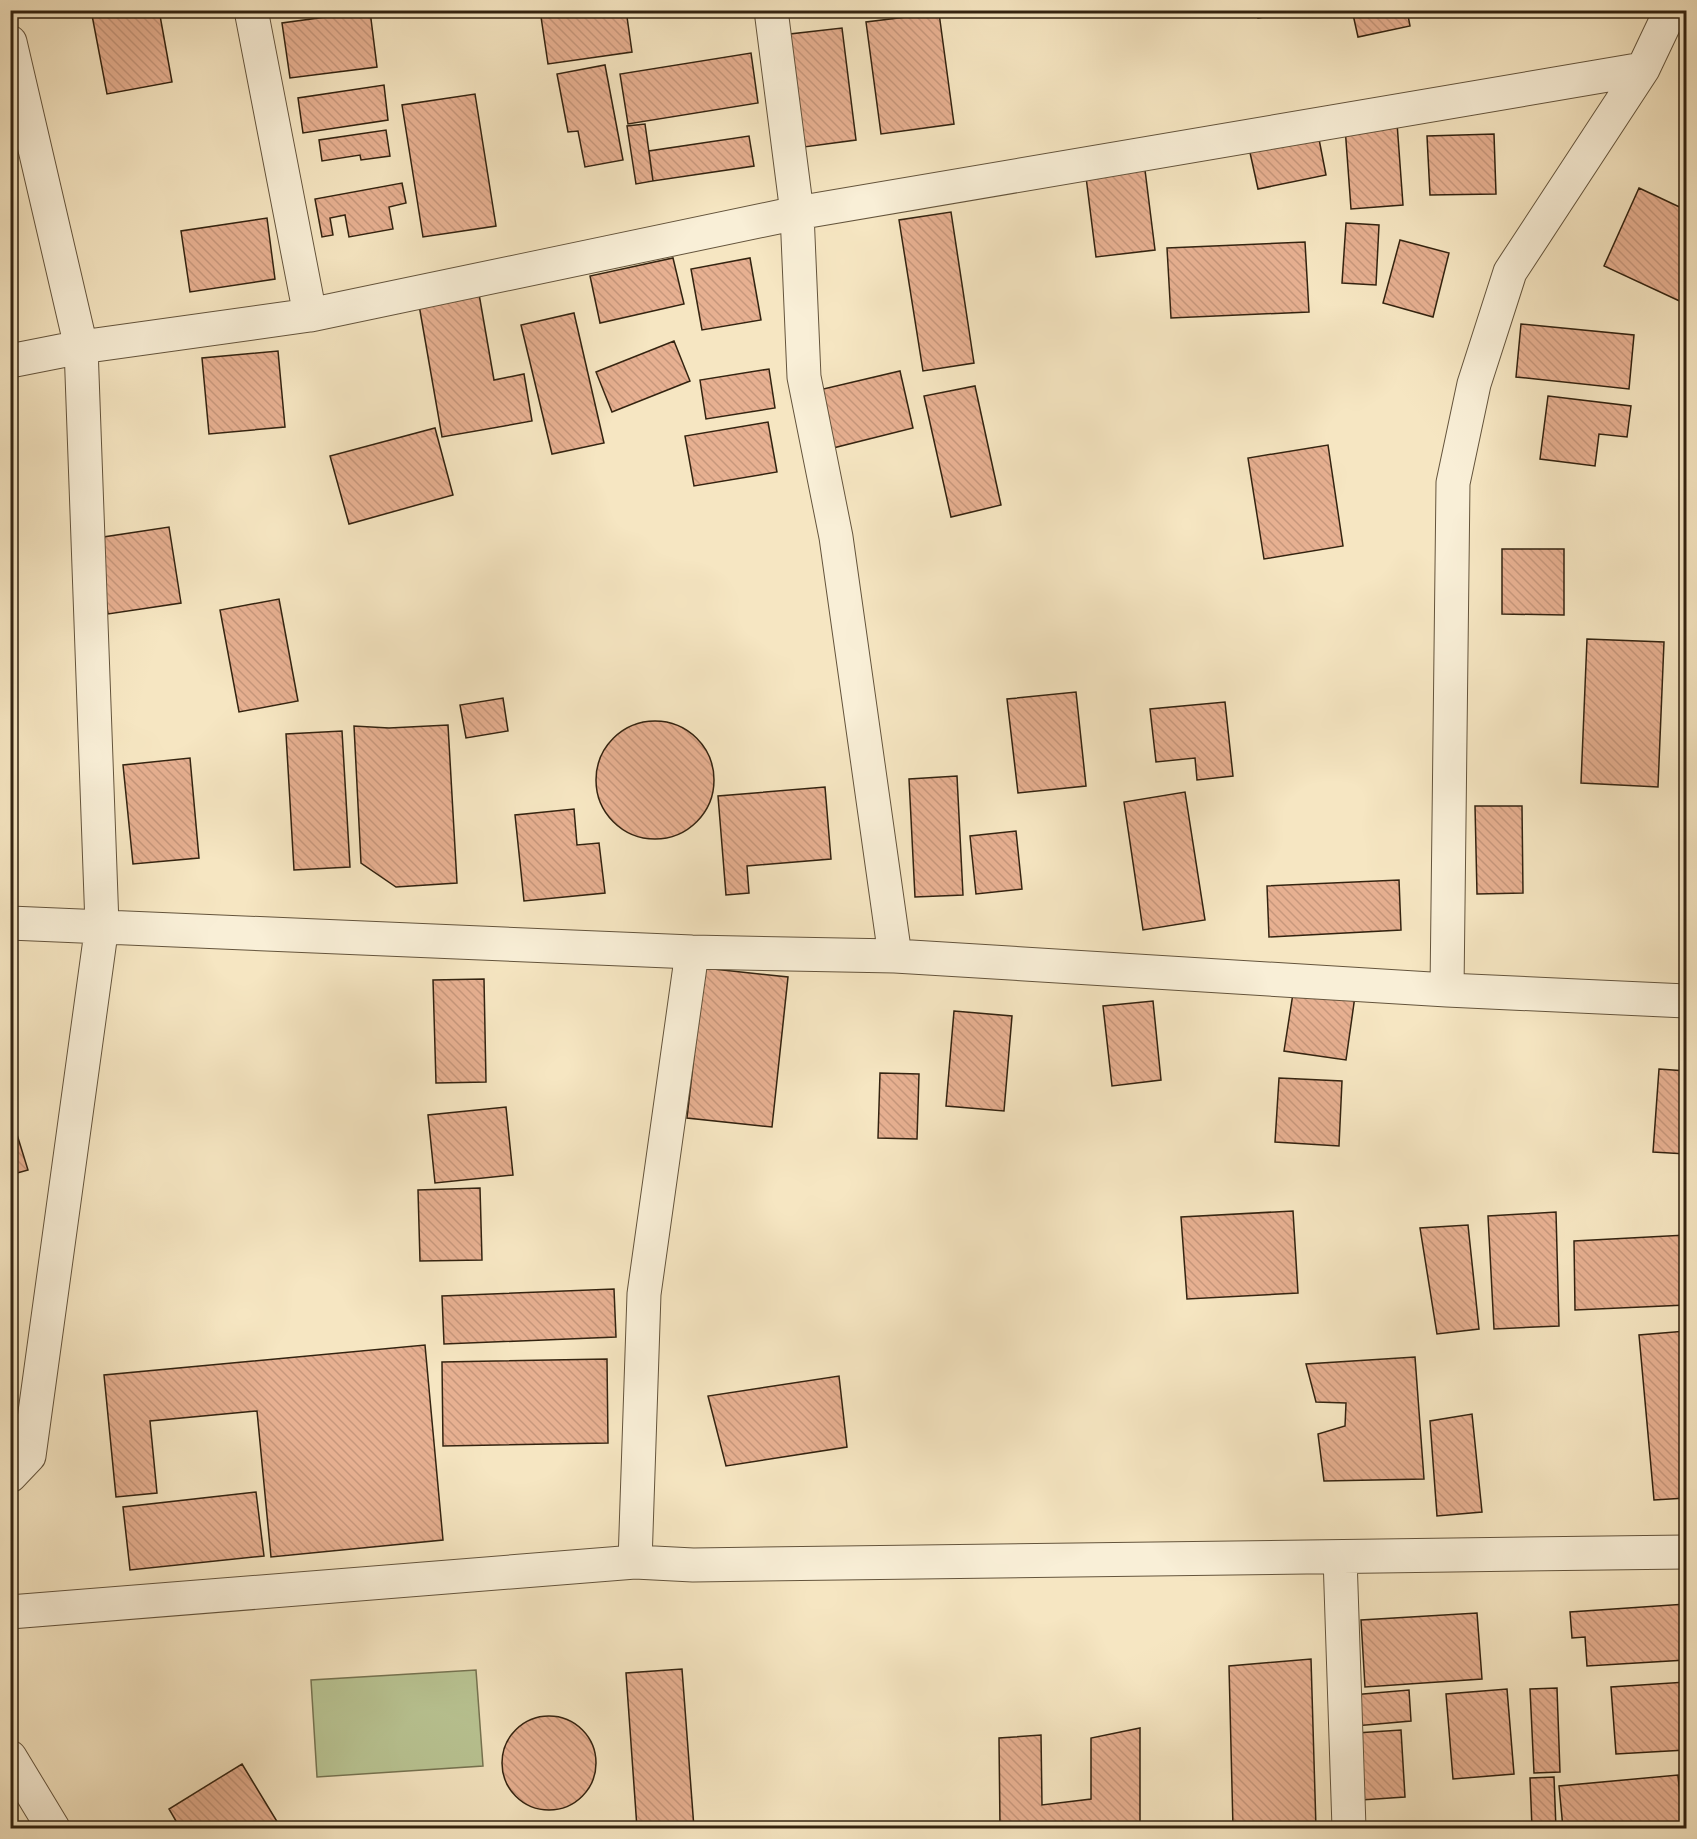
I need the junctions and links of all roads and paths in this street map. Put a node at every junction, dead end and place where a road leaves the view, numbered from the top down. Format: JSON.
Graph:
{"nodes":[{"id":1,"x":251,"y":10,"type":"edge"},
{"id":2,"x":771,"y":10,"type":"edge"},
{"id":3,"x":1671,"y":10,"type":"edge"},
{"id":4,"x":10,"y":42,"type":"edge"},
{"id":5,"x":1643,"y":69,"type":"junction"},
{"id":6,"x":796,"y":213,"type":"junction"},
{"id":7,"x":310,"y":315,"type":"junction"},
{"id":8,"x":81,"y":347,"type":"junction"},
{"id":9,"x":10,"y":361,"type":"edge"},
{"id":10,"x":10,"y":923,"type":"edge"},
{"id":11,"x":102,"y":925,"type":"junction"},
{"id":12,"x":692,"y":952,"type":"junction"},
{"id":13,"x":895,"y":956,"type":"junction"},
{"id":14,"x":1447,"y":990,"type":"junction"},
{"id":15,"x":1686,"y":1001,"type":"edge"},
{"id":16,"x":10,"y":1476,"type":"edge"},
{"id":17,"x":1686,"y":1552,"type":"edge"},
{"id":18,"x":1340,"y":1557,"type":"junction"},
{"id":19,"x":635,"y":1562,"type":"junction"},
{"id":20,"x":10,"y":1612,"type":"edge"},
{"id":21,"x":10,"y":1757,"type":"edge"},
{"id":22,"x":53,"y":1828,"type":"edge"},
{"id":23,"x":1349,"y":1828,"type":"edge"}],
"edges":[{"from":1,"to":7,"type":"street"},
{"from":2,"to":6,"type":"street"},
{"from":3,"to":5,"type":"street"},
{"from":4,"to":8,"type":"street"},
{"from":5,"to":6,"type":"street"},
{"from":5,"to":14,"type":"street"},
{"from":6,"to":7,"type":"street"},
{"from":6,"to":13,"type":"street"},
{"from":7,"to":8,"type":"street"},
{"from":8,"to":9,"type":"street"},
{"from":8,"to":11,"type":"street"},
{"from":10,"to":11,"type":"street"},
{"from":11,"to":12,"type":"street"},
{"from":11,"to":16,"type":"street"},
{"from":12,"to":13,"type":"street"},
{"from":12,"to":19,"type":"street"},
{"from":13,"to":14,"type":"street"},
{"from":14,"to":15,"type":"street"},
{"from":17,"to":18,"type":"street"},
{"from":18,"to":19,"type":"street"},
{"from":18,"to":23,"type":"street"},
{"from":19,"to":20,"type":"street"},
{"from":21,"to":22,"type":"street"}]}
